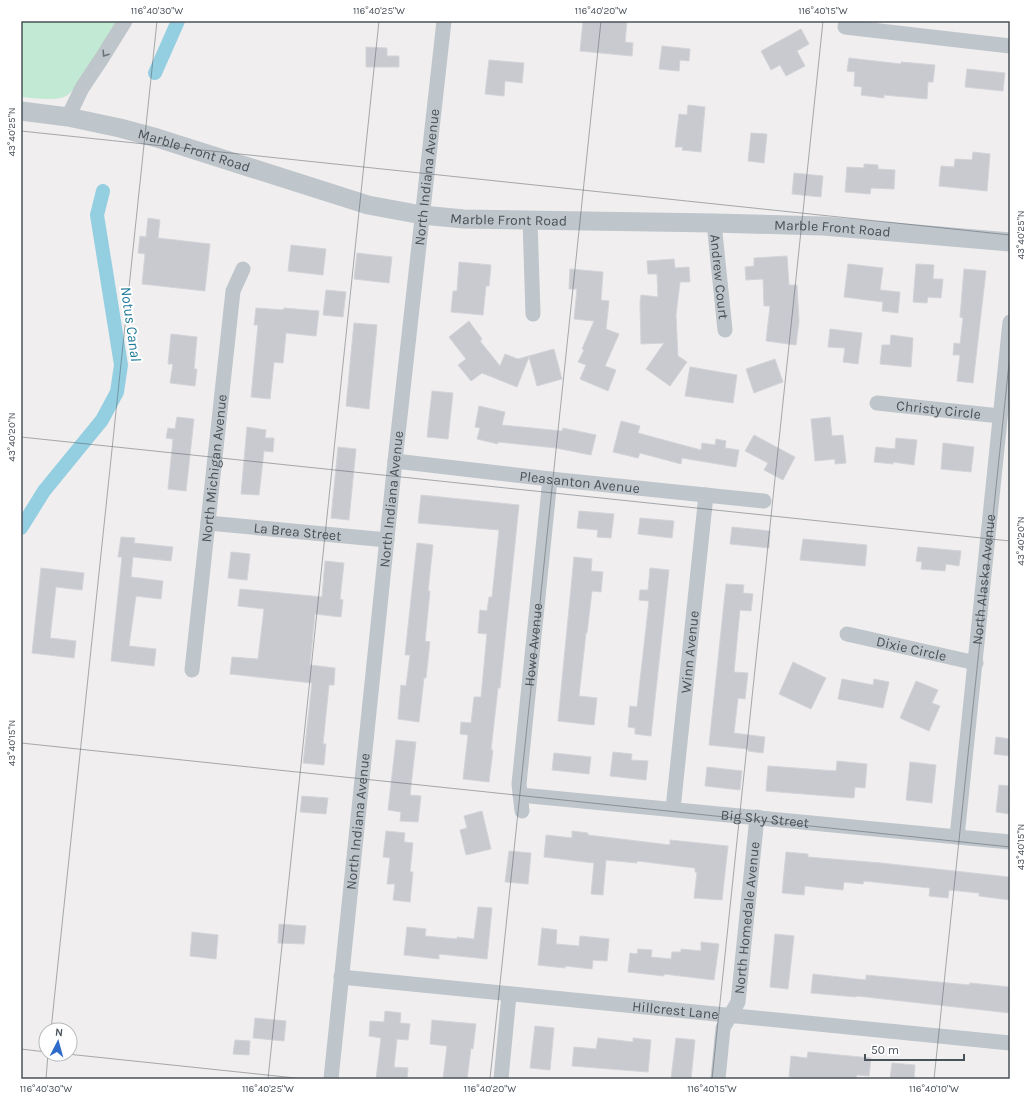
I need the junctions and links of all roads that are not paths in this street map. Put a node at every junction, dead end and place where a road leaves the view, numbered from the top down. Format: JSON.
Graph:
{"nodes":[{"id":1,"x":125,"y":21,"type":"edge"},
{"id":2,"x":444,"y":21,"type":"edge"},
{"id":3,"x":845,"y":24,"type":"edge"},
{"id":4,"x":1010,"y":46,"type":"edge"},
{"id":5,"x":23,"y":114,"type":"edge"},
{"id":6,"x":68,"y":117,"type":"junction"},
{"id":7,"x":422,"y":215,"type":"junction"},
{"id":8,"x":530,"y":220,"type":"junction"},
{"id":9,"x":714,"y":223,"type":"junction"},
{"id":10,"x":1010,"y":242,"type":"edge"},
{"id":11,"x":243,"y":269,"type":"dead end"},
{"id":12,"x":533,"y":314,"type":"dead end"},
{"id":13,"x":1010,"y":322,"type":"edge"},
{"id":14,"x":725,"y":330,"type":"dead end"},
{"id":15,"x":877,"y":403,"type":"dead end"},
{"id":16,"x":1000,"y":416,"type":"junction"},
{"id":17,"x":395,"y":461,"type":"junction"},
{"id":18,"x":550,"y":479,"type":"junction"},
{"id":19,"x":706,"y":495,"type":"junction"},
{"id":20,"x":764,"y":501,"type":"dead end"},
{"id":21,"x":208,"y":522,"type":"junction"},
{"id":22,"x":387,"y":540,"type":"junction"},
{"id":23,"x":847,"y":634,"type":"dead end"},
{"id":24,"x":976,"y":663,"type":"junction"},
{"id":25,"x":192,"y":670,"type":"dead end"},
{"id":26,"x":520,"y":795,"type":"junction"},
{"id":27,"x":673,"y":809,"type":"junction"},
{"id":28,"x":522,"y":811,"type":"dead end"},
{"id":29,"x":757,"y":817,"type":"junction"},
{"id":30,"x":957,"y":837,"type":"junction"},
{"id":31,"x":1010,"y":842,"type":"edge"},
{"id":32,"x":341,"y":977,"type":"junction"},
{"id":33,"x":509,"y":995,"type":"junction"},
{"id":34,"x":730,"y":1015,"type":"junction"},
{"id":35,"x":1010,"y":1043,"type":"edge"},
{"id":36,"x":331,"y":1079,"type":"edge"},
{"id":37,"x":501,"y":1079,"type":"edge"},
{"id":38,"x":718,"y":1079,"type":"edge"}],
"edges":[{"from":1,"to":6,"type":"street","one_way":true},
{"from":2,"to":7,"type":"street","name":"North Indiana Avenue"},
{"from":3,"to":4,"type":"street"},
{"from":5,"to":6,"type":"street","name":"Marble Front Road"},
{"from":6,"to":7,"type":"street","name":"Marble Front Road"},
{"from":7,"to":8,"type":"street","name":"Marble Front Road"},
{"from":7,"to":17,"type":"street","name":"North Indiana Avenue"},
{"from":8,"to":9,"type":"street","name":"Marble Front Road"},
{"from":8,"to":12,"type":"street"},
{"from":9,"to":10,"type":"street","name":"Marble Front Road"},
{"from":9,"to":14,"type":"street","name":"Andrew Court"},
{"from":11,"to":21,"type":"street","name":"North Michigan Avenue"},
{"from":13,"to":16,"type":"street","name":"North Alaska Avenue"},
{"from":15,"to":16,"type":"street","name":"Christy Circle"},
{"from":16,"to":24,"type":"street","name":"North Alaska Avenue"},
{"from":17,"to":18,"type":"street","name":"Pleasanton Avenue"},
{"from":17,"to":22,"type":"street","name":"North Indiana Avenue"},
{"from":18,"to":19,"type":"street","name":"Pleasanton Avenue"},
{"from":18,"to":26,"type":"street","name":"Howe Avenue"},
{"from":19,"to":20,"type":"street","name":"Pleasanton Avenue"},
{"from":19,"to":27,"type":"street","name":"Winn Avenue"},
{"from":21,"to":22,"type":"street","name":"La Brea Street"},
{"from":21,"to":25,"type":"street","name":"North Michigan Avenue"},
{"from":22,"to":32,"type":"street","name":"North Indiana Avenue"},
{"from":23,"to":24,"type":"street","name":"Dixie Circle"},
{"from":24,"to":30,"type":"street","name":"North Alaska Avenue"},
{"from":26,"to":27,"type":"street","name":"Big Sky Street"},
{"from":26,"to":28,"type":"street","name":"Howe Avenue"},
{"from":27,"to":29,"type":"street","name":"Big Sky Street"},
{"from":29,"to":30,"type":"street","name":"Big Sky Street"},
{"from":29,"to":34,"type":"street","name":"North Homedale Avenue"},
{"from":30,"to":31,"type":"street","name":"Big Sky Street"},
{"from":32,"to":33,"type":"street","name":"Hillcrest Lane"},
{"from":32,"to":36,"type":"street","name":"North Indiana Avenue"},
{"from":33,"to":34,"type":"street","name":"Hillcrest Lane"},
{"from":33,"to":37,"type":"street"},
{"from":34,"to":35,"type":"street","name":"Hillcrest Lane"},
{"from":34,"to":38,"type":"street","name":"North Homedale Avenue"}]}
